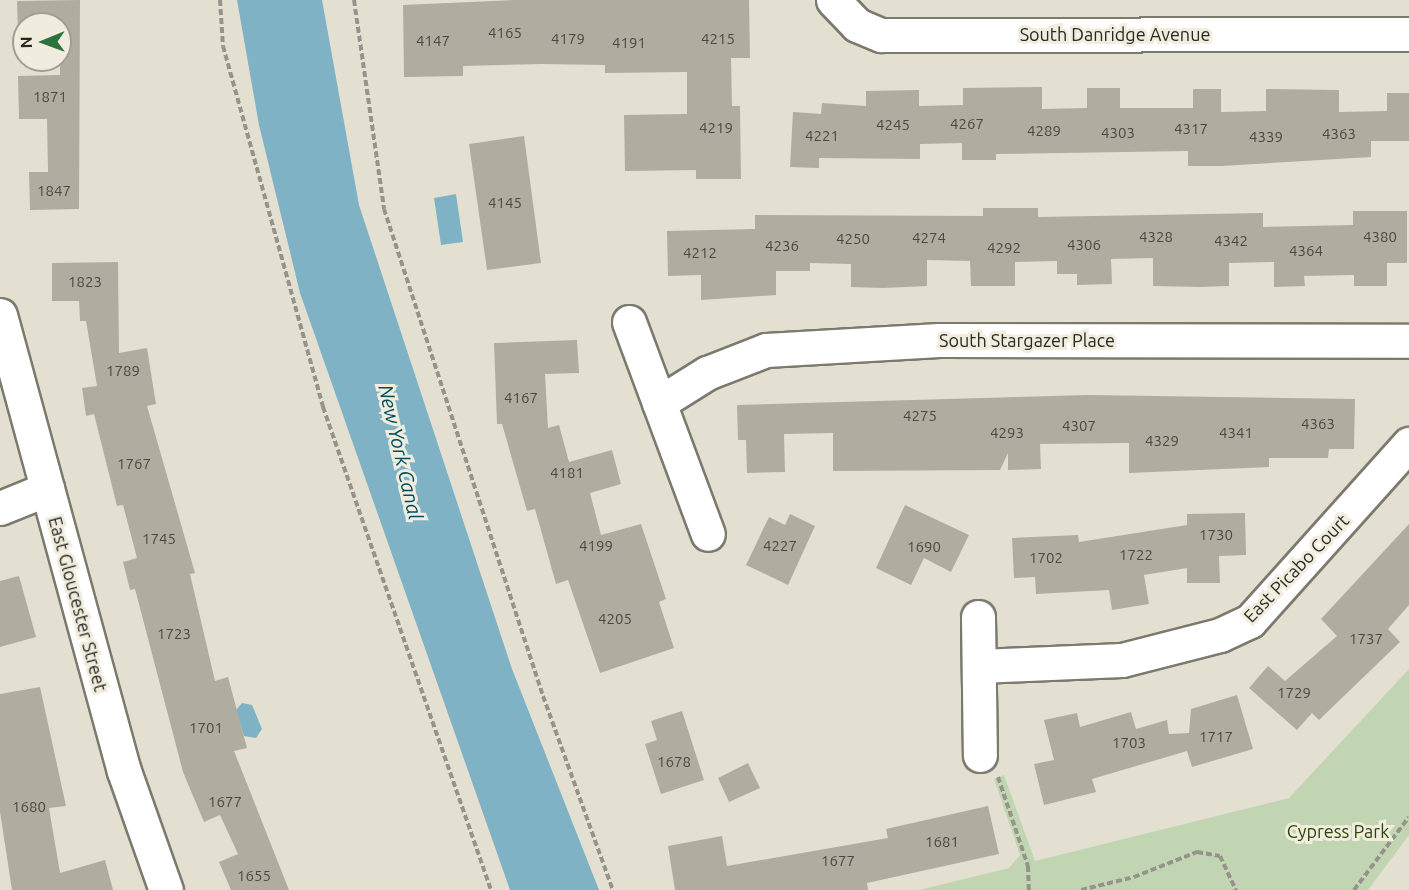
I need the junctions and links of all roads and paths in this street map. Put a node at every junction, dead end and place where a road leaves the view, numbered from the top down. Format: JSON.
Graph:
{"nodes":[{"id":1,"x":220,"y":0,"type":"edge"},
{"id":2,"x":354,"y":0,"type":"edge"},
{"id":3,"x":833,"y":0,"type":"edge"},
{"id":4,"x":1409,"y":34,"type":"edge"},
{"id":5,"x":0,"y":315,"type":"edge"},
{"id":6,"x":629,"y":322,"type":"dead end"},
{"id":7,"x":1409,"y":341,"type":"edge"},
{"id":8,"x":659,"y":403,"type":"junction"},
{"id":9,"x":1409,"y":444,"type":"edge"},
{"id":10,"x":46,"y":489,"type":"junction"},
{"id":11,"x":0,"y":508,"type":"edge"},
{"id":12,"x":708,"y":534,"type":"dead end"},
{"id":13,"x":978,"y":617,"type":"dead end"},
{"id":14,"x":979,"y":666,"type":"junction"},
{"id":15,"x":989,"y":764,"type":"joint"},
{"id":16,"x":1409,"y":817,"type":"edge"},
{"id":17,"x":166,"y":890,"type":"edge"},
{"id":18,"x":491,"y":890,"type":"edge"},
{"id":19,"x":613,"y":890,"type":"edge"},
{"id":20,"x":1029,"y":890,"type":"edge"},
{"id":21,"x":1082,"y":890,"type":"edge"},
{"id":22,"x":1236,"y":890,"type":"edge"},
{"id":23,"x":1354,"y":890,"type":"edge"}],
"edges":[{"from":1,"to":18,"type":"path"},
{"from":2,"to":19,"type":"path"},
{"from":3,"to":4,"type":"street","name":"South Danridge Avenue"},
{"from":5,"to":10,"type":"street","name":"East Gloucester Street"},
{"from":6,"to":8,"type":"street"},
{"from":7,"to":8,"type":"street","name":"South Stargazer Place"},
{"from":8,"to":12,"type":"street"},
{"from":9,"to":14,"type":"street","name":"East Picabo Court"},
{"from":10,"to":11,"type":"street"},
{"from":10,"to":17,"type":"street","name":"East Gloucester Street"},
{"from":13,"to":14,"type":"street"},
{"from":14,"to":15,"type":"street"},
{"from":15,"to":20,"type":"path"},
{"from":16,"to":23,"type":"path"},
{"from":21,"to":22,"type":"path"}]}
